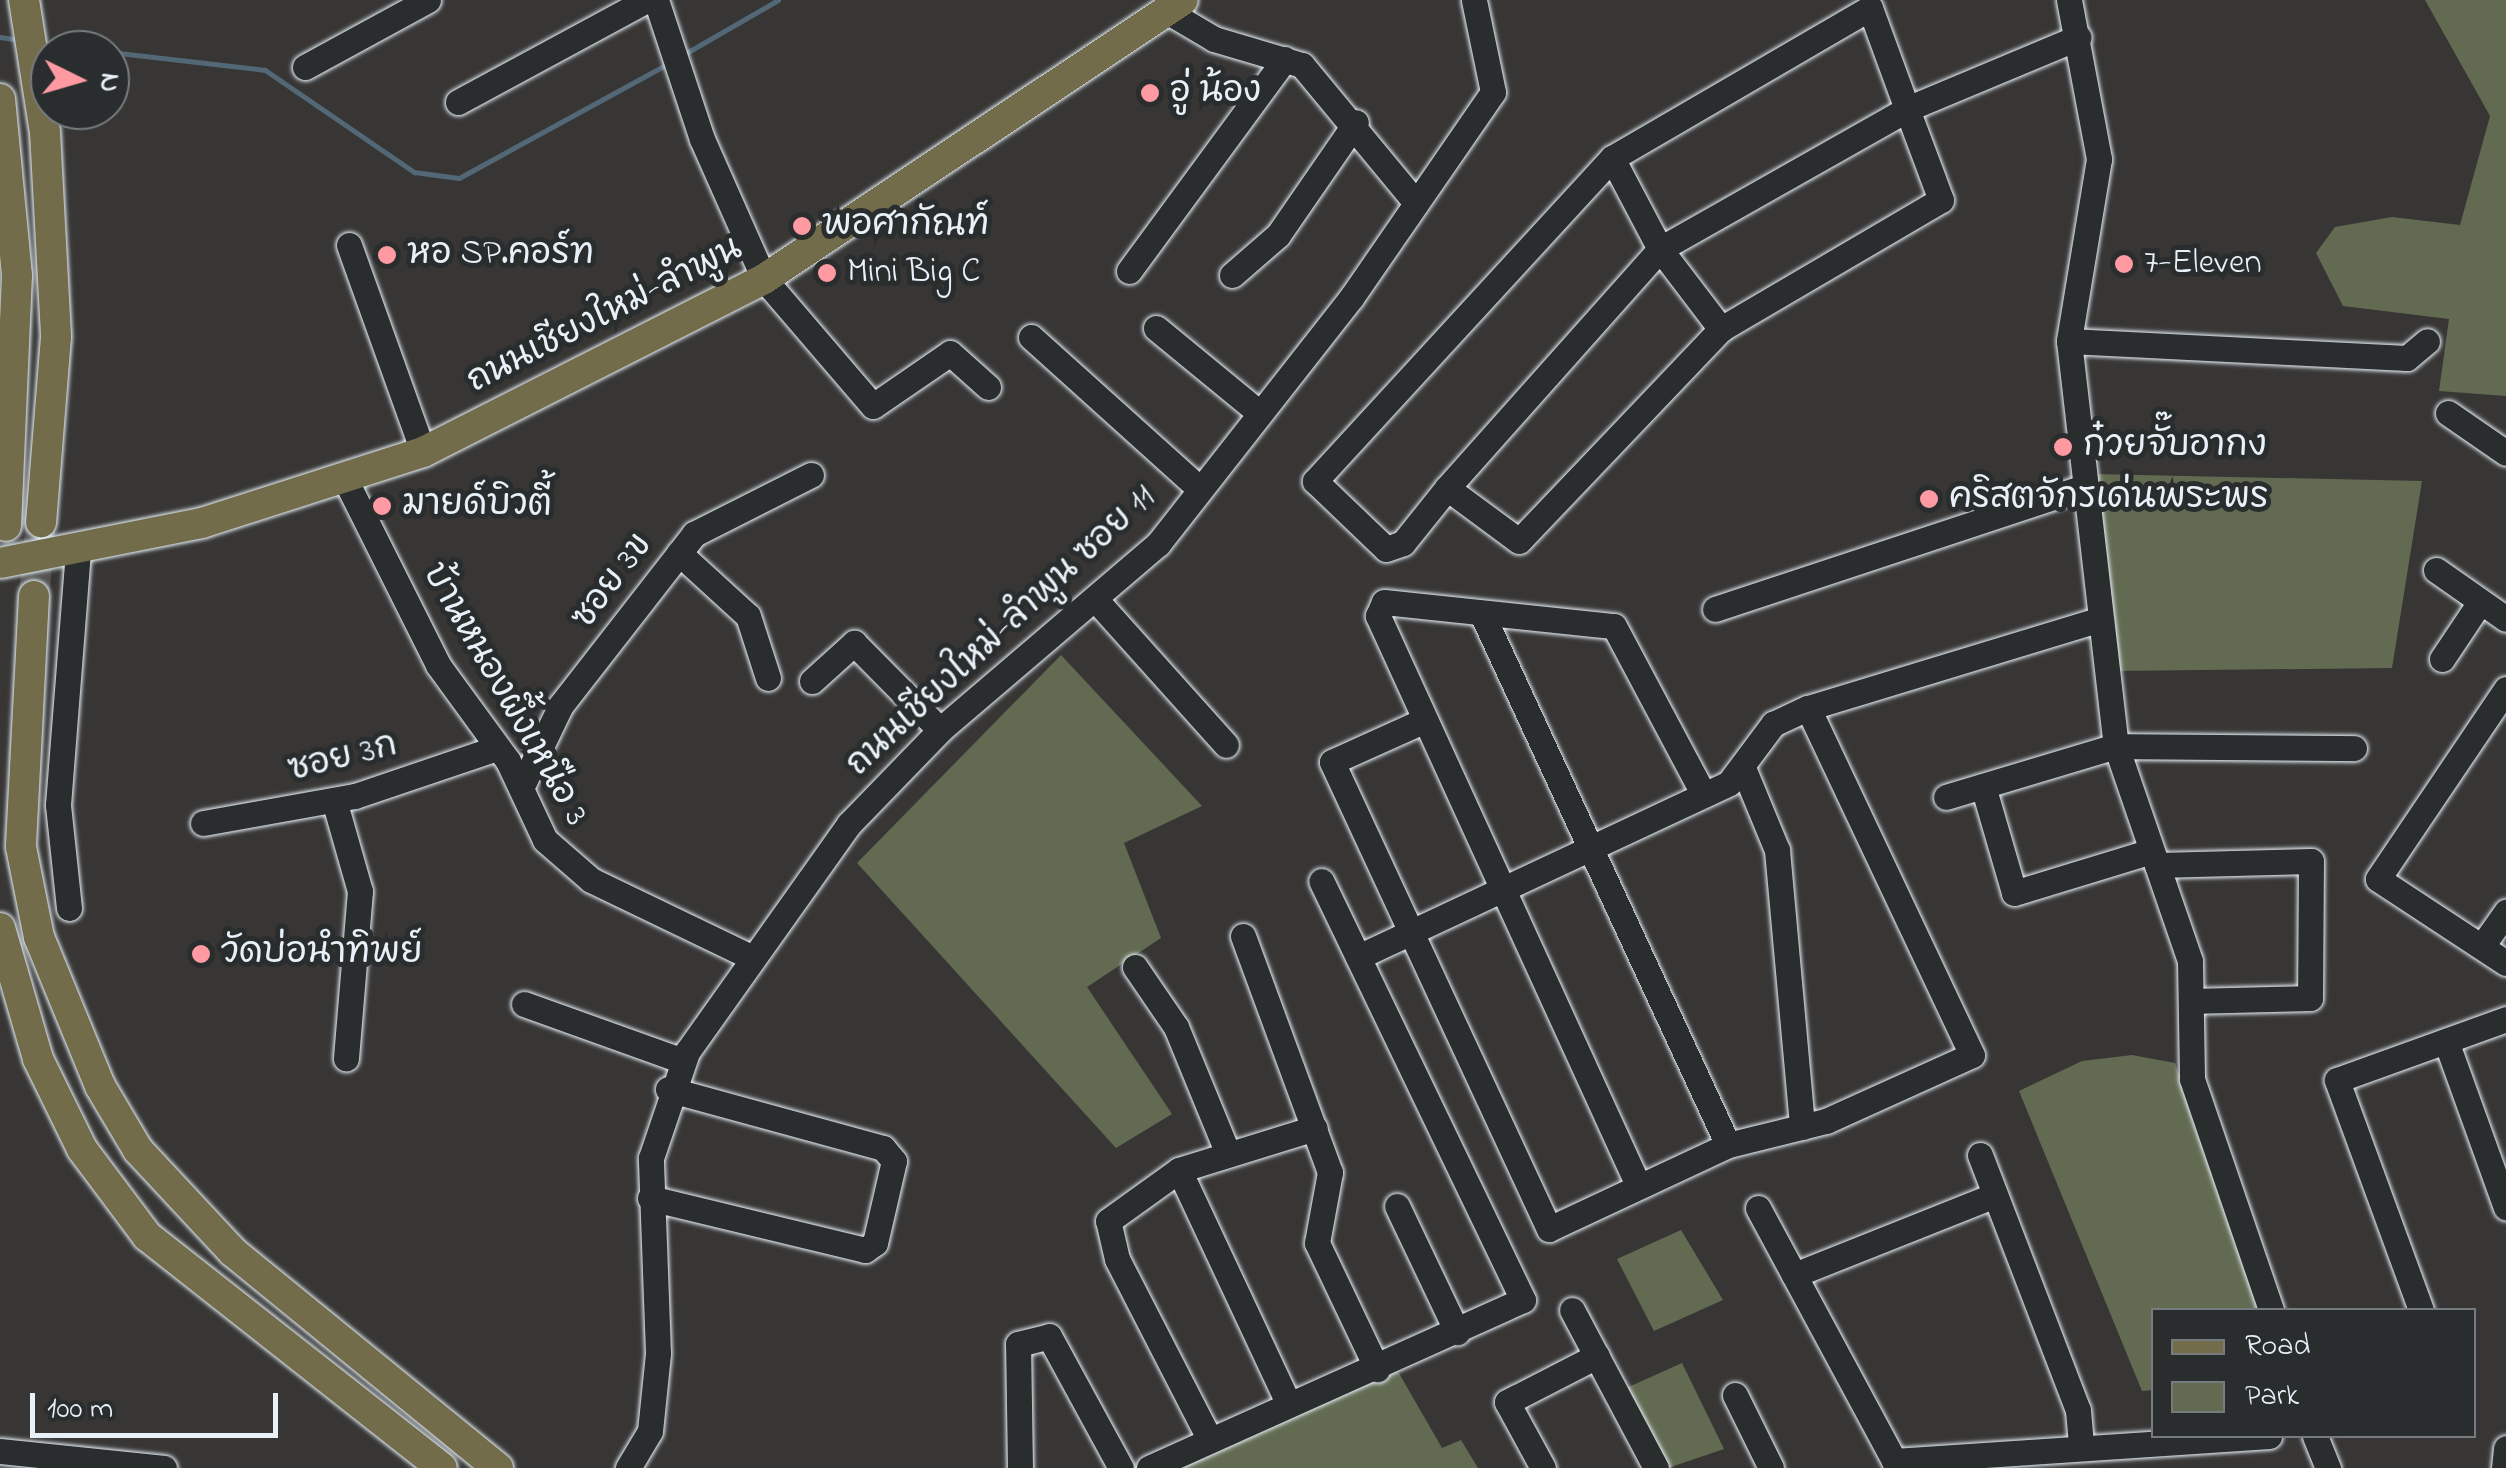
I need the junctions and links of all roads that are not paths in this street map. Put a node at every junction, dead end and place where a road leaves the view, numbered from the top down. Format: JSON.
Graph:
{"nodes":[{"id":1,"x":428,"y":0,"type":"edge"},
{"id":2,"x":647,"y":0,"type":"edge"},
{"id":3,"x":656,"y":0,"type":"edge"},
{"id":4,"x":1474,"y":0,"type":"edge"},
{"id":5,"x":2069,"y":0,"type":"edge"},
{"id":6,"x":1174,"y":5,"type":"edge"},
{"id":7,"x":26,"y":8,"type":"edge"},
{"id":8,"x":2078,"y":37,"type":"junction"},
{"id":9,"x":1285,"y":59,"type":"junction"},
{"id":10,"x":305,"y":67,"type":"dead end"},
{"id":11,"x":0,"y":98,"type":"edge"},
{"id":12,"x":458,"y":102,"type":"dead end"},
{"id":13,"x":1907,"y":109,"type":"junction"},
{"id":14,"x":1356,"y":122,"type":"junction"},
{"id":15,"x":1612,"y":158,"type":"junction"},
{"id":16,"x":1416,"y":203,"type":"junction"},
{"id":17,"x":349,"y":245,"type":"dead end"},
{"id":18,"x":1660,"y":249,"type":"junction"},
{"id":19,"x":1129,"y":271,"type":"dead end"},
{"id":20,"x":1232,"y":275,"type":"dead end"},
{"id":21,"x":764,"y":279,"type":"junction"},
{"id":22,"x":1156,"y":328,"type":"dead end"},
{"id":23,"x":1721,"y":329,"type":"junction"},
{"id":24,"x":1032,"y":337,"type":"dead end"},
{"id":25,"x":2068,"y":341,"type":"junction"},
{"id":26,"x":2428,"y":341,"type":"dead end"},
{"id":27,"x":988,"y":387,"type":"dead end"},
{"id":28,"x":1256,"y":410,"type":"junction"},
{"id":29,"x":2448,"y":413,"type":"dead end"},
{"id":30,"x":423,"y":452,"type":"junction"},
{"id":31,"x":2506,"y":453,"type":"edge"},
{"id":32,"x":811,"y":474,"type":"dead end"},
{"id":33,"x":346,"y":482,"type":"junction"},
{"id":34,"x":2083,"y":486,"type":"junction"},
{"id":35,"x":1446,"y":488,"type":"junction"},
{"id":36,"x":1200,"y":490,"type":"junction"},
{"id":37,"x":40,"y":522,"type":"tunnel mouth"},
{"id":38,"x":6,"y":526,"type":"tunnel mouth"},
{"id":39,"x":78,"y":549,"type":"junction"},
{"id":40,"x":679,"y":553,"type":"junction"},
{"id":41,"x":0,"y":563,"type":"edge"},
{"id":42,"x":2436,"y":570,"type":"dead end"},
{"id":43,"x":34,"y":596,"type":"tunnel mouth"},
{"id":44,"x":1094,"y":599,"type":"junction"},
{"id":45,"x":2480,"y":602,"type":"junction"},
{"id":46,"x":1715,"y":609,"type":"dead end"},
{"id":47,"x":1483,"y":616,"type":"junction"},
{"id":48,"x":2101,"y":618,"type":"junction"},
{"id":49,"x":2506,"y":619,"type":"edge"},
{"id":50,"x":2442,"y":659,"type":"dead end"},
{"id":51,"x":768,"y":678,"type":"dead end"},
{"id":52,"x":812,"y":681,"type":"dead end"},
{"id":53,"x":2506,"y":690,"type":"edge"},
{"id":54,"x":1808,"y":708,"type":"junction"},
{"id":55,"x":1425,"y":720,"type":"junction"},
{"id":56,"x":940,"y":730,"type":"junction"},
{"id":57,"x":1226,"y":746,"type":"dead end"},
{"id":58,"x":2116,"y":746,"type":"junction"},
{"id":59,"x":498,"y":748,"type":"junction"},
{"id":60,"x":2354,"y":748,"type":"dead end"},
{"id":61,"x":1744,"y":770,"type":"junction"},
{"id":62,"x":522,"y":786,"type":"junction"},
{"id":63,"x":1983,"y":786,"type":"junction"},
{"id":64,"x":1704,"y":795,"type":"junction"},
{"id":65,"x":1946,"y":797,"type":"dead end"},
{"id":66,"x":334,"y":800,"type":"junction"},
{"id":67,"x":203,"y":823,"type":"dead end"},
{"id":68,"x":1590,"y":846,"type":"junction"},
{"id":69,"x":2154,"y":858,"type":"junction"},
{"id":70,"x":1320,"y":881,"type":"dead end"},
{"id":71,"x":1500,"y":888,"type":"junction"},
{"id":72,"x":68,"y":908,"type":"dead end"},
{"id":73,"x":2506,"y":912,"type":"edge"},
{"id":74,"x":0,"y":928,"type":"edge"},
{"id":75,"x":1410,"y":931,"type":"junction"},
{"id":76,"x":1243,"y":936,"type":"dead end"},
{"id":77,"x":2482,"y":946,"type":"junction"},
{"id":78,"x":751,"y":957,"type":"junction"},
{"id":79,"x":1358,"y":957,"type":"junction"},
{"id":80,"x":2506,"y":964,"type":"edge"},
{"id":81,"x":1135,"y":967,"type":"dead end"},
{"id":82,"x":2191,"y":1002,"type":"junction"},
{"id":83,"x":524,"y":1004,"type":"dead end"},
{"id":84,"x":2506,"y":1019,"type":"edge"},
{"id":85,"x":2446,"y":1041,"type":"junction"},
{"id":86,"x":346,"y":1058,"type":"dead end"},
{"id":87,"x":682,"y":1060,"type":"junction"},
{"id":88,"x":668,"y":1089,"type":"junction"},
{"id":89,"x":1802,"y":1127,"type":"junction"},
{"id":90,"x":1316,"y":1128,"type":"junction"},
{"id":91,"x":1728,"y":1145,"type":"junction"},
{"id":92,"x":1228,"y":1154,"type":"junction"},
{"id":93,"x":1980,"y":1156,"type":"dead end"},
{"id":94,"x":1179,"y":1170,"type":"junction"},
{"id":95,"x":1638,"y":1185,"type":"junction"},
{"id":96,"x":1995,"y":1194,"type":"junction"},
{"id":97,"x":650,"y":1198,"type":"junction"},
{"id":98,"x":1397,"y":1206,"type":"dead end"},
{"id":99,"x":1758,"y":1208,"type":"dead end"},
{"id":100,"x":2506,"y":1208,"type":"edge"},
{"id":101,"x":1794,"y":1276,"type":"junction"},
{"id":102,"x":2270,"y":1308,"type":"edge"},
{"id":103,"x":2420,"y":1308,"type":"edge"},
{"id":104,"x":1572,"y":1310,"type":"dead end"},
{"id":105,"x":1457,"y":1332,"type":"junction"},
{"id":106,"x":1597,"y":1356,"type":"junction"},
{"id":107,"x":1377,"y":1369,"type":"junction"},
{"id":108,"x":1735,"y":1396,"type":"dead end"},
{"id":109,"x":1289,"y":1405,"type":"junction"},
{"id":110,"x":2238,"y":1438,"type":"edge"},
{"id":111,"x":2317,"y":1438,"type":"edge"},
{"id":112,"x":1210,"y":1440,"type":"junction"},
{"id":113,"x":2081,"y":1448,"type":"junction"},
{"id":114,"x":2506,"y":1448,"type":"edge"},
{"id":115,"x":0,"y":1451,"type":"edge"},
{"id":116,"x":164,"y":1468,"type":"edge"},
{"id":117,"x":442,"y":1468,"type":"edge"},
{"id":118,"x":498,"y":1468,"type":"edge"},
{"id":119,"x":628,"y":1468,"type":"edge"},
{"id":120,"x":1020,"y":1468,"type":"edge"},
{"id":121,"x":1120,"y":1468,"type":"edge"},
{"id":122,"x":1149,"y":1468,"type":"edge"},
{"id":123,"x":1543,"y":1468,"type":"edge"},
{"id":124,"x":1656,"y":1468,"type":"edge"},
{"id":125,"x":1770,"y":1468,"type":"edge"},
{"id":126,"x":2328,"y":1468,"type":"edge"},
{"id":127,"x":2504,"y":1468,"type":"edge"}],
"edges":[{"from":1,"to":10,"type":"street"},
{"from":2,"to":12,"type":"street"},
{"from":3,"to":21,"type":"street"},
{"from":4,"to":16,"type":"street","name":"ถนนเชียงใหม่-ลำพูน ซอย 11"},
{"from":5,"to":8,"type":"street"},
{"from":6,"to":9,"type":"street"},
{"from":6,"to":21,"type":"main road","name":"ถนนเชียงใหม่-ลำพูน"},
{"from":7,"to":37,"type":"main road"},
{"from":8,"to":13,"type":"street"},
{"from":8,"to":25,"type":"street"},
{"from":9,"to":14,"type":"street"},
{"from":9,"to":19,"type":"street"},
{"from":11,"to":38,"type":"main road"},
{"from":13,"to":15,"type":"street"},
{"from":13,"to":18,"type":"street"},
{"from":13,"to":23,"type":"street"},
{"from":14,"to":16,"type":"street"},
{"from":14,"to":20,"type":"street"},
{"from":15,"to":18,"type":"street"},
{"from":15,"to":35,"type":"street"},
{"from":16,"to":28,"type":"street","name":"ถนนเชียงใหม่-ลำพูน ซอย 11"},
{"from":17,"to":30,"type":"street"},
{"from":18,"to":23,"type":"street"},
{"from":18,"to":35,"type":"street"},
{"from":21,"to":27,"type":"street"},
{"from":21,"to":30,"type":"main road","name":"ถนนเชียงใหม่-ลำพูน"},
{"from":22,"to":28,"type":"street"},
{"from":23,"to":35,"type":"street"},
{"from":24,"to":36,"type":"street"},
{"from":25,"to":26,"type":"street"},
{"from":25,"to":34,"type":"street"},
{"from":28,"to":36,"type":"street","name":"ถนนเชียงใหม่-ลำพูน ซอย 11"},
{"from":29,"to":31,"type":"street"},
{"from":30,"to":33,"type":"main road","name":"ถนนเชียงใหม่-ลำพูน"},
{"from":32,"to":40,"type":"street","name":"ซอย 3ข"},
{"from":33,"to":39,"type":"main road","name":"ถนนเชียงใหม่-ลำพูน"},
{"from":33,"to":59,"type":"street","name":"บ้านหนองผึ้งเหนือ 3"},
{"from":34,"to":46,"type":"street"},
{"from":34,"to":48,"type":"street"},
{"from":36,"to":44,"type":"street","name":"ถนนเชียงใหม่-ลำพูน ซอย 11"},
{"from":39,"to":41,"type":"main road","name":"ถนนเชียงใหม่-ลำพูน"},
{"from":39,"to":72,"type":"street"},
{"from":40,"to":51,"type":"street"},
{"from":40,"to":62,"type":"street","name":"ซอย 3ข"},
{"from":42,"to":45,"type":"street"},
{"from":43,"to":118,"type":"main road"},
{"from":44,"to":56,"type":"street","name":"ถนนเชียงใหม่-ลำพูน ซอย 11"},
{"from":44,"to":57,"type":"street"},
{"from":45,"to":49,"type":"street"},
{"from":45,"to":50,"type":"street"},
{"from":47,"to":55,"type":"street"},
{"from":47,"to":64,"type":"street"},
{"from":47,"to":68,"type":"street"},
{"from":48,"to":54,"type":"street"},
{"from":48,"to":58,"type":"street"},
{"from":52,"to":56,"type":"street"},
{"from":53,"to":77,"type":"street"},
{"from":54,"to":61,"type":"street"},
{"from":54,"to":89,"type":"street"},
{"from":55,"to":71,"type":"street"},
{"from":55,"to":75,"type":"street"},
{"from":56,"to":78,"type":"street","name":"ถนนเชียงใหม่-ลำพูน ซอย 11"},
{"from":58,"to":60,"type":"street"},
{"from":58,"to":63,"type":"street"},
{"from":58,"to":69,"type":"street"},
{"from":59,"to":62,"type":"street","name":"บ้านหนองผึ้งเหนือ 3"},
{"from":59,"to":66,"type":"street","name":"ซอย 3ก"},
{"from":61,"to":64,"type":"street"},
{"from":61,"to":89,"type":"street"},
{"from":62,"to":78,"type":"street","name":"บ้านหนองผึ้งเหนือ 3"},
{"from":63,"to":65,"type":"street"},
{"from":63,"to":69,"type":"street"},
{"from":64,"to":68,"type":"street"},
{"from":66,"to":67,"type":"street","name":"ซอย 3ก"},
{"from":66,"to":86,"type":"street"},
{"from":68,"to":71,"type":"street"},
{"from":68,"to":91,"type":"street"},
{"from":69,"to":82,"type":"street"},
{"from":69,"to":82,"type":"street"},
{"from":70,"to":79,"type":"street"},
{"from":71,"to":75,"type":"street"},
{"from":71,"to":95,"type":"street"},
{"from":73,"to":77,"type":"street"},
{"from":74,"to":117,"type":"main road"},
{"from":75,"to":79,"type":"street"},
{"from":75,"to":95,"type":"street"},
{"from":76,"to":90,"type":"street"},
{"from":77,"to":80,"type":"street"},
{"from":78,"to":87,"type":"street","name":"ถนนเชียงใหม่-ลำพูน ซอย 11"},
{"from":79,"to":105,"type":"street"},
{"from":81,"to":92,"type":"street"},
{"from":82,"to":102,"type":"street"},
{"from":83,"to":87,"type":"street"},
{"from":84,"to":85,"type":"street"},
{"from":85,"to":100,"type":"street"},
{"from":85,"to":103,"type":"street"},
{"from":87,"to":88,"type":"street","name":"ถนนเชียงใหม่-ลำพูน ซอย 11"},
{"from":88,"to":97,"type":"street","name":"ถนนเชียงใหม่-ลำพูน ซอย 11"},
{"from":88,"to":97,"type":"street"},
{"from":89,"to":91,"type":"street"},
{"from":90,"to":92,"type":"street"},
{"from":90,"to":107,"type":"street"},
{"from":91,"to":95,"type":"street"},
{"from":92,"to":94,"type":"street"},
{"from":93,"to":96,"type":"street"},
{"from":94,"to":109,"type":"street"},
{"from":94,"to":112,"type":"street"},
{"from":96,"to":101,"type":"street"},
{"from":96,"to":113,"type":"street"},
{"from":97,"to":119,"type":"street","name":"ถนนเชียงใหม่-ลำพูน ซอย 11"},
{"from":98,"to":105,"type":"street"},
{"from":99,"to":101,"type":"street"},
{"from":101,"to":113,"type":"street"},
{"from":104,"to":106,"type":"street"},
{"from":105,"to":107,"type":"street"},
{"from":106,"to":123,"type":"street"},
{"from":106,"to":124,"type":"street"},
{"from":107,"to":109,"type":"street"},
{"from":108,"to":125,"type":"street"},
{"from":109,"to":112,"type":"street"},
{"from":110,"to":113,"type":"street"},
{"from":111,"to":126,"type":"street"},
{"from":112,"to":122,"type":"street"},
{"from":114,"to":127,"type":"street"},
{"from":115,"to":116,"type":"street"},
{"from":120,"to":121,"type":"street"}]}
